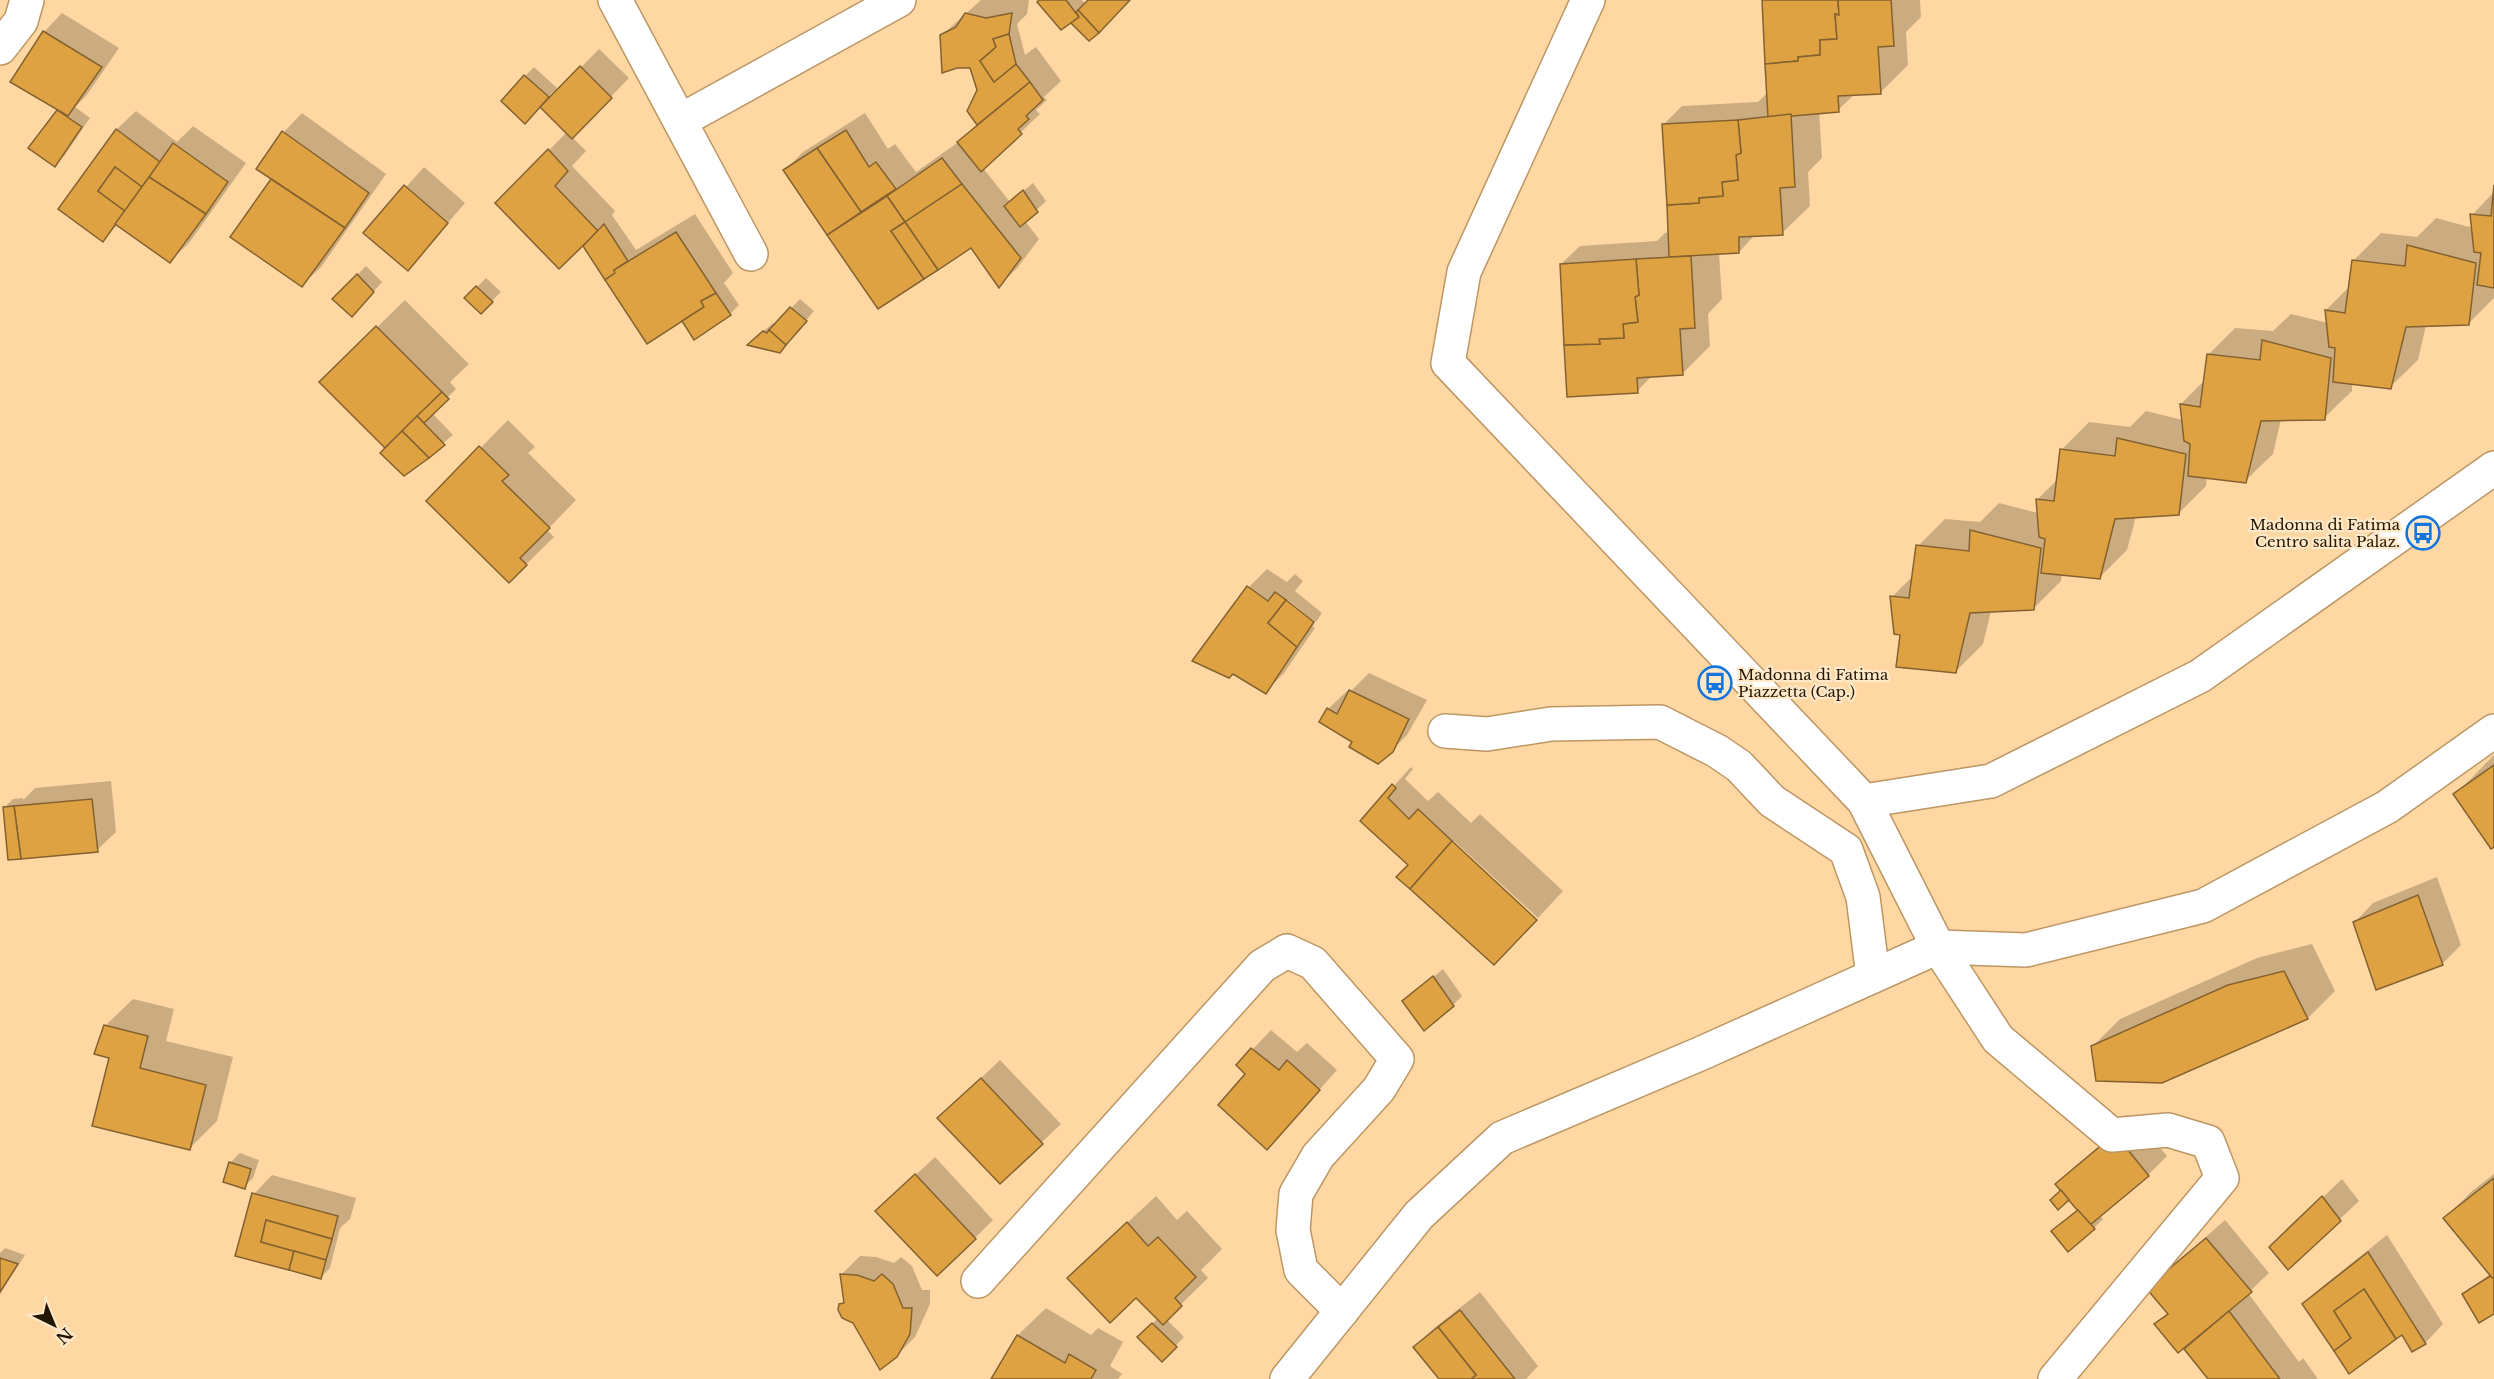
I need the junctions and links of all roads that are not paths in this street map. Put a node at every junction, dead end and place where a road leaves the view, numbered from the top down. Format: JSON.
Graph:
{"nodes":[{"id":1,"x":27,"y":0,"type":"edge"},
{"id":2,"x":615,"y":0,"type":"edge"},
{"id":3,"x":899,"y":0,"type":"edge"},
{"id":4,"x":1588,"y":0,"type":"edge"},
{"id":5,"x":0,"y":48,"type":"edge"},
{"id":6,"x":680,"y":121,"type":"junction"},
{"id":7,"x":751,"y":254,"type":"dead end"},
{"id":8,"x":2494,"y":468,"type":"edge"},
{"id":9,"x":2494,"y":730,"type":"edge"},
{"id":10,"x":1445,"y":731,"type":"dead end"},
{"id":11,"x":1864,"y":801,"type":"junction"},
{"id":12,"x":1938,"y":947,"type":"junction"},
{"id":13,"x":1873,"y":976,"type":"junction"},
{"id":14,"x":978,"y":1281,"type":"dead end"},
{"id":15,"x":1342,"y":1311,"type":"junction"},
{"id":16,"x":1287,"y":1379,"type":"edge"},
{"id":17,"x":2055,"y":1379,"type":"edge"}],
"edges":[{"from":1,"to":5,"type":"street"},
{"from":2,"to":6,"type":"street"},
{"from":3,"to":6,"type":"street"},
{"from":4,"to":11,"type":"street"},
{"from":6,"to":7,"type":"street"},
{"from":8,"to":11,"type":"street"},
{"from":9,"to":12,"type":"street"},
{"from":10,"to":13,"type":"street"},
{"from":11,"to":12,"type":"street"},
{"from":12,"to":13,"type":"street"},
{"from":12,"to":17,"type":"street"},
{"from":13,"to":15,"type":"street"},
{"from":14,"to":15,"type":"street"},
{"from":15,"to":16,"type":"street"}]}
